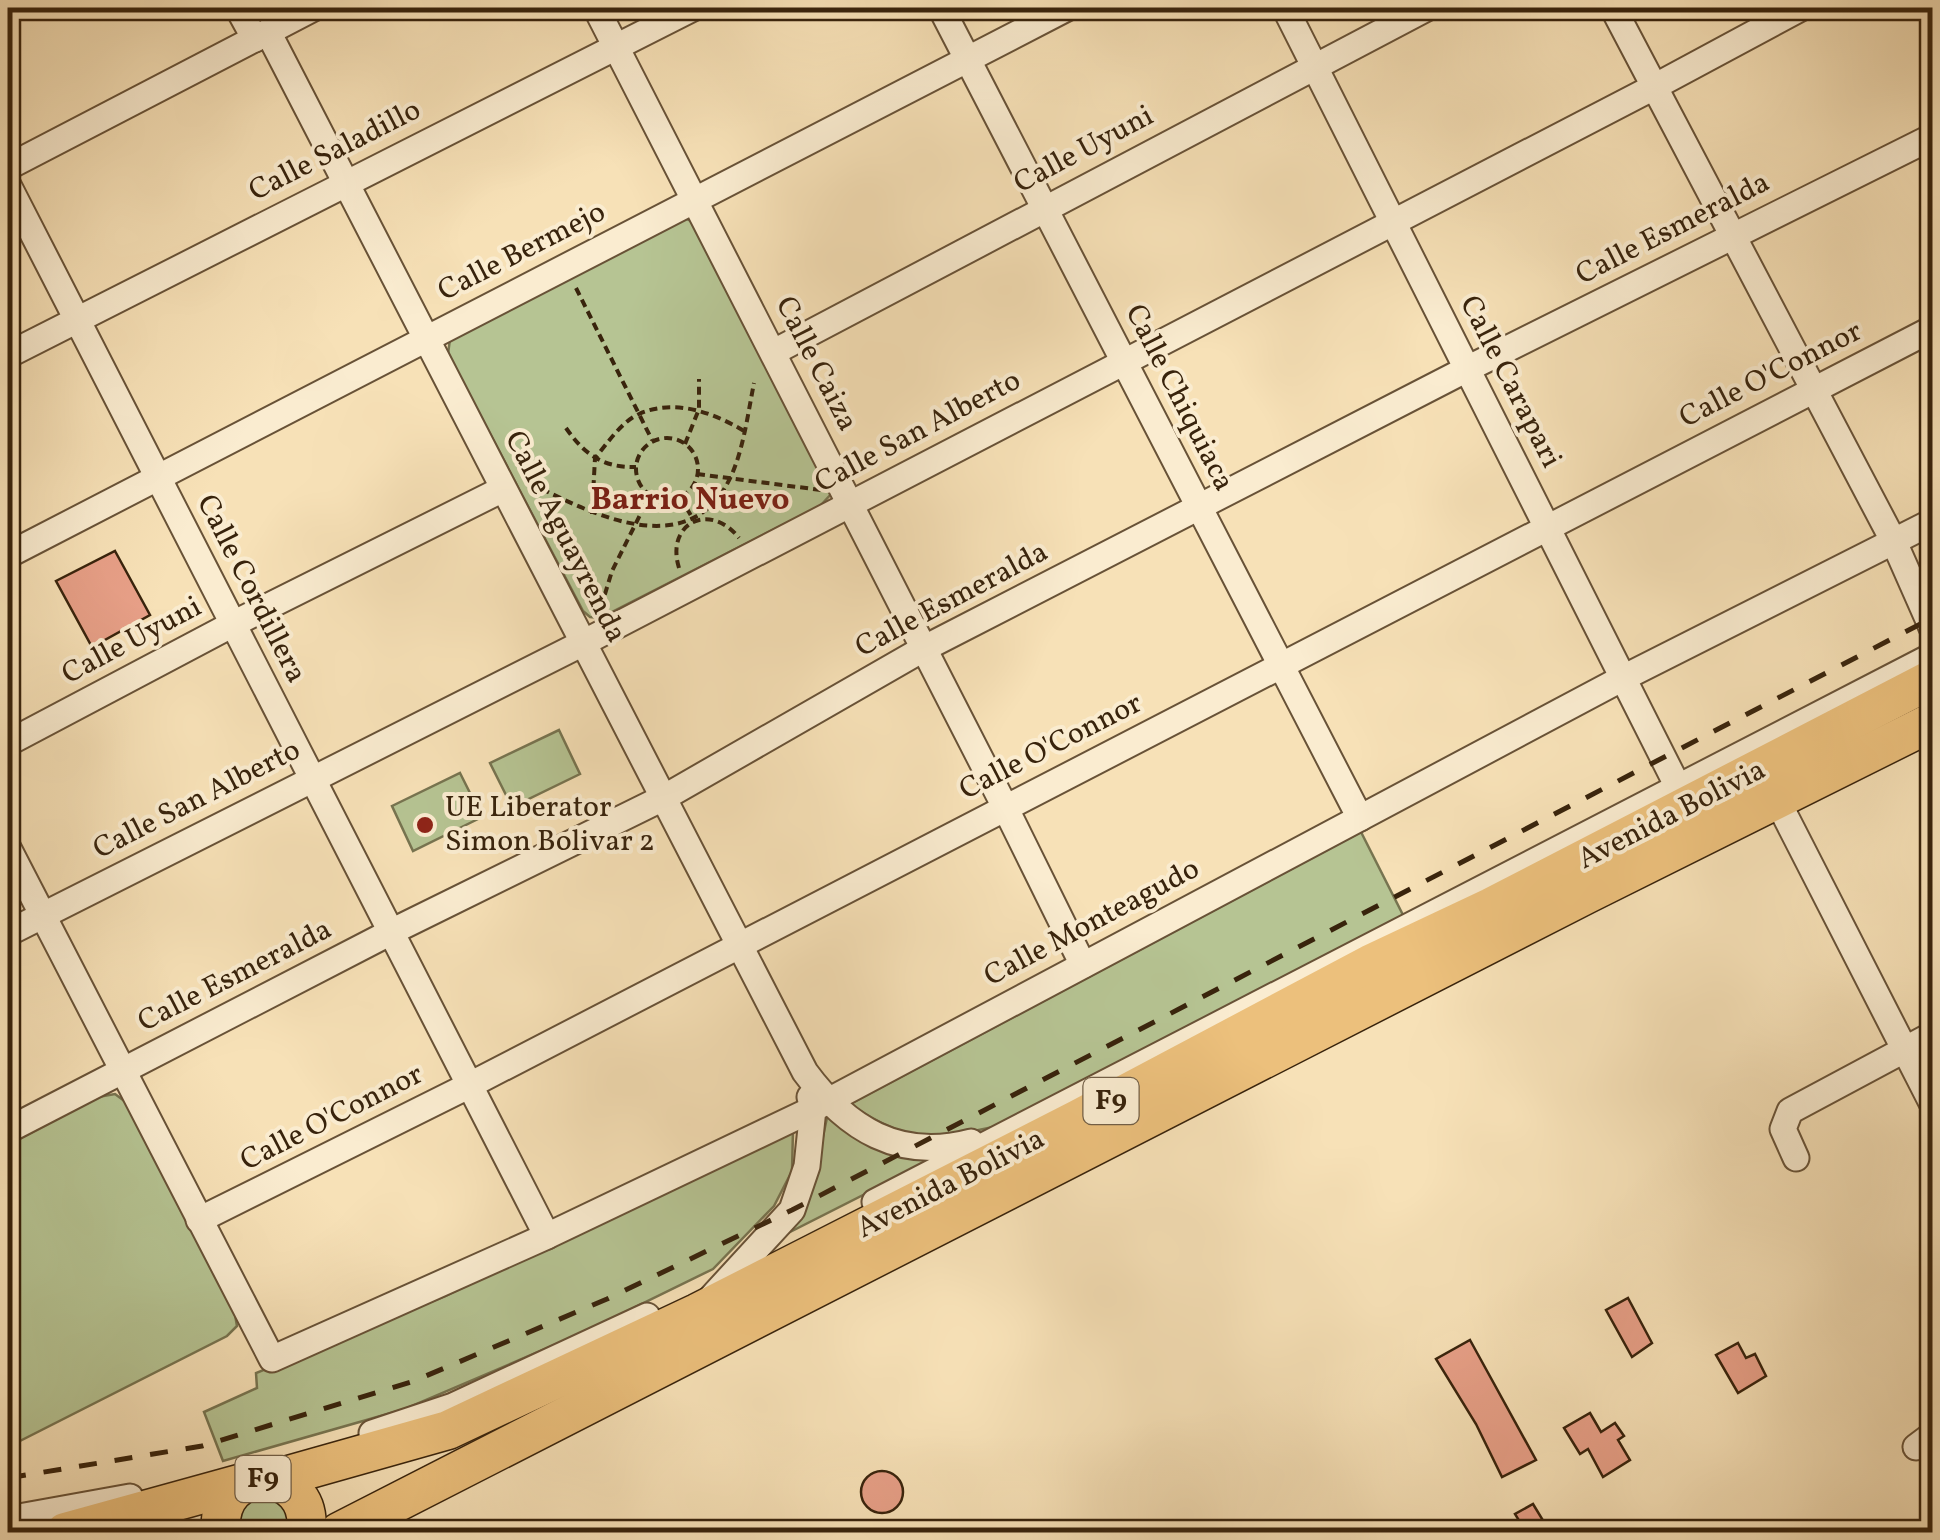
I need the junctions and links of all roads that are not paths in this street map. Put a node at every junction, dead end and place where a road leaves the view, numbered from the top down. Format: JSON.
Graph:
{"nodes":[{"id":1,"x":238,"y":8,"type":"edge"},
{"id":2,"x":314,"y":8,"type":"edge"},
{"id":3,"x":596,"y":8,"type":"edge"},
{"id":4,"x":693,"y":8,"type":"edge"},
{"id":5,"x":941,"y":8,"type":"edge"},
{"id":6,"x":1067,"y":8,"type":"edge"},
{"id":7,"x":1285,"y":8,"type":"edge"},
{"id":8,"x":1427,"y":8,"type":"edge"},
{"id":9,"x":1613,"y":8,"type":"edge"},
{"id":10,"x":1801,"y":8,"type":"edge"},
{"id":11,"x":262,"y":36,"type":"junction"},
{"id":12,"x":617,"y":47,"type":"junction"},
{"id":13,"x":968,"y":59,"type":"junction"},
{"id":14,"x":1314,"y":64,"type":"junction"},
{"id":15,"x":1654,"y":87,"type":"junction"},
{"id":16,"x":1932,"y":137,"type":"edge"},
{"id":17,"x":8,"y":167,"type":"edge"},
{"id":18,"x":345,"y":182,"type":"junction"},
{"id":19,"x":8,"y":185,"type":"edge"},
{"id":20,"x":695,"y":200,"type":"junction"},
{"id":21,"x":1044,"y":208,"type":"junction"},
{"id":22,"x":1392,"y":220,"type":"junction"},
{"id":23,"x":1733,"y":235,"type":"junction"},
{"id":24,"x":76,"y":319,"type":"junction"},
{"id":25,"x":1932,"y":330,"type":"edge"},
{"id":26,"x":427,"y":338,"type":"junction"},
{"id":27,"x":774,"y":352,"type":"junction"},
{"id":28,"x":8,"y":355,"type":"edge"},
{"id":29,"x":1124,"y":361,"type":"junction"},
{"id":30,"x":1468,"y":369,"type":"junction"},
{"id":31,"x":1813,"y":389,"type":"junction"},
{"id":32,"x":158,"y":477,"type":"junction"},
{"id":33,"x":502,"y":489,"type":"junction"},
{"id":34,"x":841,"y":498,"type":"junction"},
{"id":35,"x":1199,"y":507,"type":"junction"},
{"id":36,"x":1932,"y":522,"type":"edge"},
{"id":37,"x":1547,"y":527,"type":"junction"},
{"id":38,"x":1894,"y":542,"type":"junction"},
{"id":39,"x":8,"y":555,"type":"edge"},
{"id":40,"x":233,"y":624,"type":"junction"},
{"id":41,"x":1932,"y":628,"type":"edge"},
{"id":42,"x":583,"y":643,"type":"junction"},
{"id":43,"x":923,"y":650,"type":"junction"},
{"id":44,"x":1932,"y":656,"type":"edge"},
{"id":45,"x":1280,"y":664,"type":"junction"},
{"id":46,"x":1623,"y":678,"type":"junction"},
{"id":47,"x":1932,"y":679,"type":"edge"},
{"id":48,"x":1932,"y":722,"type":"edge"},
{"id":49,"x":8,"y":743,"type":"edge"},
{"id":50,"x":312,"y":778,"type":"junction"},
{"id":51,"x":1677,"y":785,"type":"junction"},
{"id":52,"x":665,"y":796,"type":"junction"},
{"id":53,"x":1778,"y":800,"type":"junction"},
{"id":54,"x":1005,"y":807,"type":"junction"},
{"id":55,"x":1360,"y":818,"type":"junction"},
{"id":56,"x":8,"y":848,"type":"edge"},
{"id":57,"x":42,"y":914,"type":"junction"},
{"id":58,"x":391,"y":932,"type":"junction"},
{"id":59,"x":8,"y":933,"type":"edge"},
{"id":60,"x":741,"y":945,"type":"junction"},
{"id":61,"x":1083,"y":965,"type":"junction"},
{"id":62,"x":1932,"y":1035,"type":"edge"},
{"id":63,"x":1906,"y":1050,"type":"junction"},
{"id":64,"x":123,"y":1071,"type":"junction"},
{"id":65,"x":468,"y":1086,"type":"junction"},
{"id":66,"x":1932,"y":1103,"type":"edge"},
{"id":67,"x":820,"y":1105,"type":"junction"},
{"id":68,"x":8,"y":1130,"type":"edge"},
{"id":69,"x":1008,"y":1132,"type":"junction"},
{"id":70,"x":1796,"y":1158,"type":"dead end"},
{"id":71,"x":199,"y":1220,"type":"junction"},
{"id":72,"x":547,"y":1236,"type":"junction"},
{"id":73,"x":731,"y":1277,"type":"junction"},
{"id":74,"x":697,"y":1314,"type":"junction"},
{"id":75,"x":258,"y":1481,"type":"junction"},
{"id":76,"x":8,"y":1519,"type":"edge"},
{"id":77,"x":65,"y":1532,"type":"edge"},
{"id":78,"x":221,"y":1532,"type":"edge"},
{"id":79,"x":306,"y":1532,"type":"edge"},
{"id":80,"x":340,"y":1532,"type":"edge"}],
"edges":[{"from":1,"to":11,"type":"street","name":"Calle Aguayrenda"},
{"from":2,"to":11,"type":"street"},
{"from":3,"to":12,"type":"street","name":"Calle Caiza"},
{"from":4,"to":12,"type":"street","name":"Calle Saladillo"},
{"from":5,"to":13,"type":"street","name":"Calle Chiquiaca"},
{"from":6,"to":13,"type":"street","name":"Calle Bermejo"},
{"from":7,"to":14,"type":"street","name":"Calle Carapari"},
{"from":8,"to":14,"type":"street","name":"Calle Uyuni"},
{"from":9,"to":15,"type":"street"},
{"from":10,"to":15,"type":"street","name":"Calle San Alberto"},
{"from":11,"to":17,"type":"street"},
{"from":11,"to":18,"type":"street","name":"Calle Aguayrenda"},
{"from":12,"to":18,"type":"street","name":"Calle Saladillo"},
{"from":12,"to":20,"type":"street","name":"Calle Caiza"},
{"from":13,"to":20,"type":"street","name":"Calle Bermejo"},
{"from":13,"to":21,"type":"street","name":"Calle Chiquiaca"},
{"from":14,"to":21,"type":"street","name":"Calle Uyuni"},
{"from":14,"to":22,"type":"street","name":"Calle Carapari"},
{"from":15,"to":22,"type":"street","name":"Calle San Alberto"},
{"from":15,"to":23,"type":"street"},
{"from":16,"to":23,"type":"street","name":"Calle Esmeralda"},
{"from":18,"to":24,"type":"street","name":"Calle Saladillo"},
{"from":18,"to":26,"type":"street","name":"Calle Aguayrenda"},
{"from":19,"to":24,"type":"street","name":"Calle Cordillera"},
{"from":20,"to":26,"type":"street","name":"Calle Bermejo"},
{"from":20,"to":27,"type":"street","name":"Calle Caiza"},
{"from":21,"to":27,"type":"street","name":"Calle Uyuni"},
{"from":21,"to":29,"type":"street","name":"Calle Chiquiaca"},
{"from":22,"to":29,"type":"street","name":"Calle San Alberto"},
{"from":22,"to":30,"type":"street","name":"Calle Carapari"},
{"from":23,"to":30,"type":"street","name":"Calle Esmeralda"},
{"from":23,"to":31,"type":"street"},
{"from":24,"to":28,"type":"street","name":"Calle Saladillo"},
{"from":24,"to":32,"type":"street","name":"Calle Cordillera"},
{"from":25,"to":31,"type":"street","name":"Calle O'Connor"},
{"from":26,"to":32,"type":"street","name":"Calle Bermejo"},
{"from":26,"to":33,"type":"street","name":"Calle Aguayrenda"},
{"from":27,"to":34,"type":"street","name":"Calle Caiza"},
{"from":29,"to":34,"type":"street","name":"Calle San Alberto"},
{"from":29,"to":35,"type":"street","name":"Calle Chiquiaca"},
{"from":30,"to":35,"type":"street","name":"Calle Esmeralda"},
{"from":30,"to":37,"type":"street","name":"Calle Carapari"},
{"from":31,"to":37,"type":"street","name":"Calle O'Connor"},
{"from":31,"to":38,"type":"street"},
{"from":32,"to":39,"type":"street","name":"Calle Bermejo"},
{"from":32,"to":40,"type":"street","name":"Calle Cordillera"},
{"from":33,"to":40,"type":"street","name":"Calle Uyuni"},
{"from":33,"to":42,"type":"street","name":"Calle Aguayrenda"},
{"from":34,"to":42,"type":"street","name":"Calle San Alberto"},
{"from":34,"to":43,"type":"street","name":"Calle Caiza"},
{"from":35,"to":43,"type":"street","name":"Calle Esmeralda"},
{"from":35,"to":45,"type":"street","name":"Calle Chiquiaca"},
{"from":36,"to":38,"type":"street","name":"Calle Monteagudo"},
{"from":37,"to":45,"type":"street","name":"Calle O'Connor"},
{"from":37,"to":46,"type":"street","name":"Calle Carapari"},
{"from":38,"to":41,"type":"street"},
{"from":38,"to":46,"type":"street","name":"Calle Monteagudo"},
{"from":40,"to":49,"type":"street","name":"Calle Uyuni"},
{"from":40,"to":50,"type":"street","name":"Calle Cordillera"},
{"from":42,"to":50,"type":"street","name":"Calle San Alberto"},
{"from":42,"to":52,"type":"street","name":"Calle Aguayrenda"},
{"from":43,"to":52,"type":"street","name":"Calle Esmeralda"},
{"from":43,"to":54,"type":"street","name":"Calle Caiza"},
{"from":44,"to":51,"type":"street"},
{"from":45,"to":54,"type":"street","name":"Calle O'Connor"},
{"from":45,"to":55,"type":"street","name":"Calle Chiquiaca"},
{"from":46,"to":51,"type":"street","name":"Calle Carapari"},
{"from":46,"to":55,"type":"street","name":"Calle Monteagudo"},
{"from":47,"to":74,"type":"highway","name":"Avenida Bolivia","number":"F9"},
{"from":48,"to":53,"type":"highway","name":"Avenida Bolivia","number":"F9"},
{"from":50,"to":57,"type":"street","name":"Calle San Alberto"},
{"from":50,"to":58,"type":"street","name":"Calle Cordillera"},
{"from":51,"to":69,"type":"street"},
{"from":52,"to":58,"type":"street","name":"Calle Esmeralda"},
{"from":52,"to":60,"type":"street","name":"Calle Aguayrenda"},
{"from":53,"to":63,"type":"street"},
{"from":53,"to":80,"type":"highway","name":"Avenida Bolivia","number":"F9"},
{"from":54,"to":60,"type":"street","name":"Calle O'Connor"},
{"from":54,"to":61,"type":"street","name":"Calle Caiza"},
{"from":55,"to":61,"type":"street","name":"Calle Monteagudo"},
{"from":56,"to":57,"type":"street"},
{"from":57,"to":59,"type":"street","name":"Calle San Alberto"},
{"from":57,"to":64,"type":"street"},
{"from":58,"to":64,"type":"street","name":"Calle Esmeralda"},
{"from":58,"to":65,"type":"street","name":"Calle Cordillera"},
{"from":60,"to":65,"type":"street","name":"Calle O'Connor"},
{"from":60,"to":67,"type":"street","name":"Calle Aguayrenda"},
{"from":61,"to":67,"type":"street","name":"Calle Monteagudo"},
{"from":62,"to":63,"type":"street"},
{"from":63,"to":66,"type":"street"},
{"from":63,"to":70,"type":"street"},
{"from":64,"to":68,"type":"street","name":"Calle Esmeralda"},
{"from":64,"to":71,"type":"street"},
{"from":65,"to":71,"type":"street","name":"Calle O'Connor"},
{"from":65,"to":72,"type":"street","name":"Calle Cordillera"},
{"from":67,"to":69,"type":"street","name":"Calle Aguayrenda"},
{"from":67,"to":72,"type":"street","name":"Calle Monteagudo"},
{"from":67,"to":73,"type":"street"},
{"from":69,"to":73,"type":"street"},
{"from":71,"to":72,"type":"street","name":"Calle Monteagudo"},
{"from":73,"to":74,"type":"street"},
{"from":73,"to":76,"type":"street"},
{"from":74,"to":75,"type":"highway","name":"Avenida Bolivia","number":"F9"},
{"from":75,"to":77,"type":"highway","number":"F9"},
{"from":75,"to":78,"type":"highway","number":"F9"},
{"from":75,"to":79,"type":"highway","number":"F9"}]}
